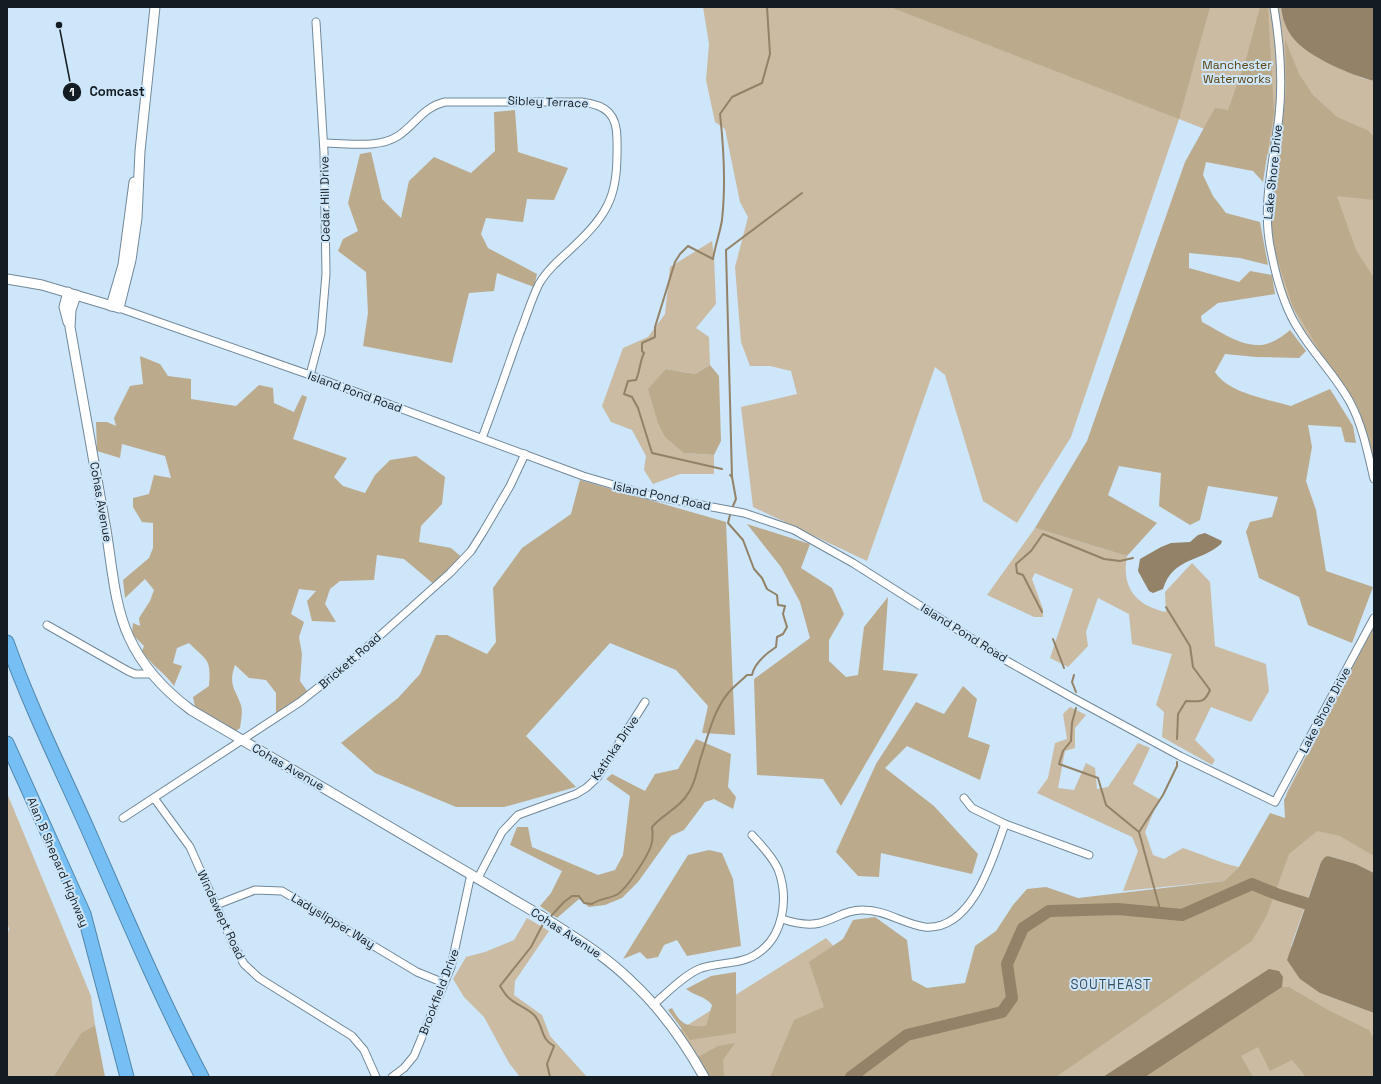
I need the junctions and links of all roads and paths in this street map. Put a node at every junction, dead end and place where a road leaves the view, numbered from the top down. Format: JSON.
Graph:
{"nodes":[{"id":1,"x":155,"y":7,"type":"edge"},
{"id":2,"x":1274,"y":7,"type":"edge"},
{"id":3,"x":316,"y":22,"type":"dead end"},
{"id":4,"x":324,"y":143,"type":"junction"},
{"id":5,"x":7,"y":279,"type":"edge"},
{"id":6,"x":72,"y":293,"type":"junction"},
{"id":7,"x":115,"y":307,"type":"junction"},
{"id":8,"x":310,"y":375,"type":"junction"},
{"id":9,"x":482,"y":438,"type":"junction"},
{"id":10,"x":526,"y":454,"type":"junction"},
{"id":11,"x":1374,"y":479,"type":"edge"},
{"id":12,"x":1374,"y":618,"type":"edge"},
{"id":13,"x":47,"y":625,"type":"dead end"},
{"id":14,"x":7,"y":642,"type":"edge"},
{"id":15,"x":151,"y":674,"type":"junction"},
{"id":16,"x":645,"y":702,"type":"dead end"},
{"id":17,"x":243,"y":740,"type":"junction"},
{"id":18,"x":7,"y":743,"type":"edge"},
{"id":19,"x":154,"y":798,"type":"junction"},
{"id":20,"x":964,"y":798,"type":"dead end"},
{"id":21,"x":1275,"y":802,"type":"joint"},
{"id":22,"x":123,"y":818,"type":"dead end"},
{"id":23,"x":1005,"y":824,"type":"junction"},
{"id":24,"x":752,"y":835,"type":"dead end"},
{"id":25,"x":1089,"y":855,"type":"dead end"},
{"id":26,"x":474,"y":876,"type":"junction"},
{"id":27,"x":216,"y":905,"type":"junction"},
{"id":28,"x":782,"y":919,"type":"junction"},
{"id":29,"x":444,"y":983,"type":"junction"},
{"id":30,"x":653,"y":1005,"type":"junction"},
{"id":31,"x":127,"y":1077,"type":"edge"},
{"id":32,"x":202,"y":1077,"type":"edge"},
{"id":33,"x":376,"y":1077,"type":"edge"},
{"id":34,"x":392,"y":1077,"type":"edge"},
{"id":35,"x":704,"y":1077,"type":"edge"}],
"edges":[{"from":1,"to":7,"type":"street"},
{"from":2,"to":11,"type":"street","name":"Lake Shore Drive"},
{"from":3,"to":4,"type":"street","name":"Cedar Hill Drive"},
{"from":4,"to":8,"type":"street","name":"Cedar Hill Drive"},
{"from":4,"to":9,"type":"street","name":"Sibley Terrace"},
{"from":5,"to":6,"type":"street","name":"Island Pond Road"},
{"from":6,"to":7,"type":"street","name":"Island Pond Road"},
{"from":6,"to":15,"type":"street","name":"Cohas Avenue"},
{"from":7,"to":8,"type":"street","name":"Island Pond Road"},
{"from":8,"to":9,"type":"street","name":"Island Pond Road"},
{"from":9,"to":10,"type":"street","name":"Island Pond Road"},
{"from":10,"to":17,"type":"street","name":"Brickett Road"},
{"from":10,"to":21,"type":"street","name":"Island Pond Road"},
{"from":12,"to":21,"type":"street","name":"Lake Shore Drive"},
{"from":13,"to":15,"type":"street"},
{"from":14,"to":32,"type":"highway"},
{"from":15,"to":17,"type":"street","name":"Cohas Avenue"},
{"from":16,"to":26,"type":"street","name":"Katinka Drive"},
{"from":17,"to":19,"type":"street","name":"Brickett Road"},
{"from":17,"to":26,"type":"street","name":"Cohas Avenue"},
{"from":18,"to":31,"type":"highway","name":"Alan B Shepard Highway"},
{"from":19,"to":22,"type":"street","name":"Brickett Road"},
{"from":19,"to":27,"type":"street","name":"Windswept Road"},
{"from":20,"to":23,"type":"street"},
{"from":23,"to":25,"type":"street"},
{"from":23,"to":28,"type":"street"},
{"from":24,"to":28,"type":"street"},
{"from":26,"to":29,"type":"street","name":"Brookfield Drive"},
{"from":26,"to":30,"type":"street","name":"Cohas Avenue"},
{"from":27,"to":29,"type":"street","name":"Ladyslipper Way"},
{"from":27,"to":33,"type":"street","name":"Windswept Road"},
{"from":28,"to":30,"type":"street"},
{"from":29,"to":34,"type":"street","name":"Brookfield Drive"},
{"from":30,"to":35,"type":"street","name":"Cohas Avenue"}]}
